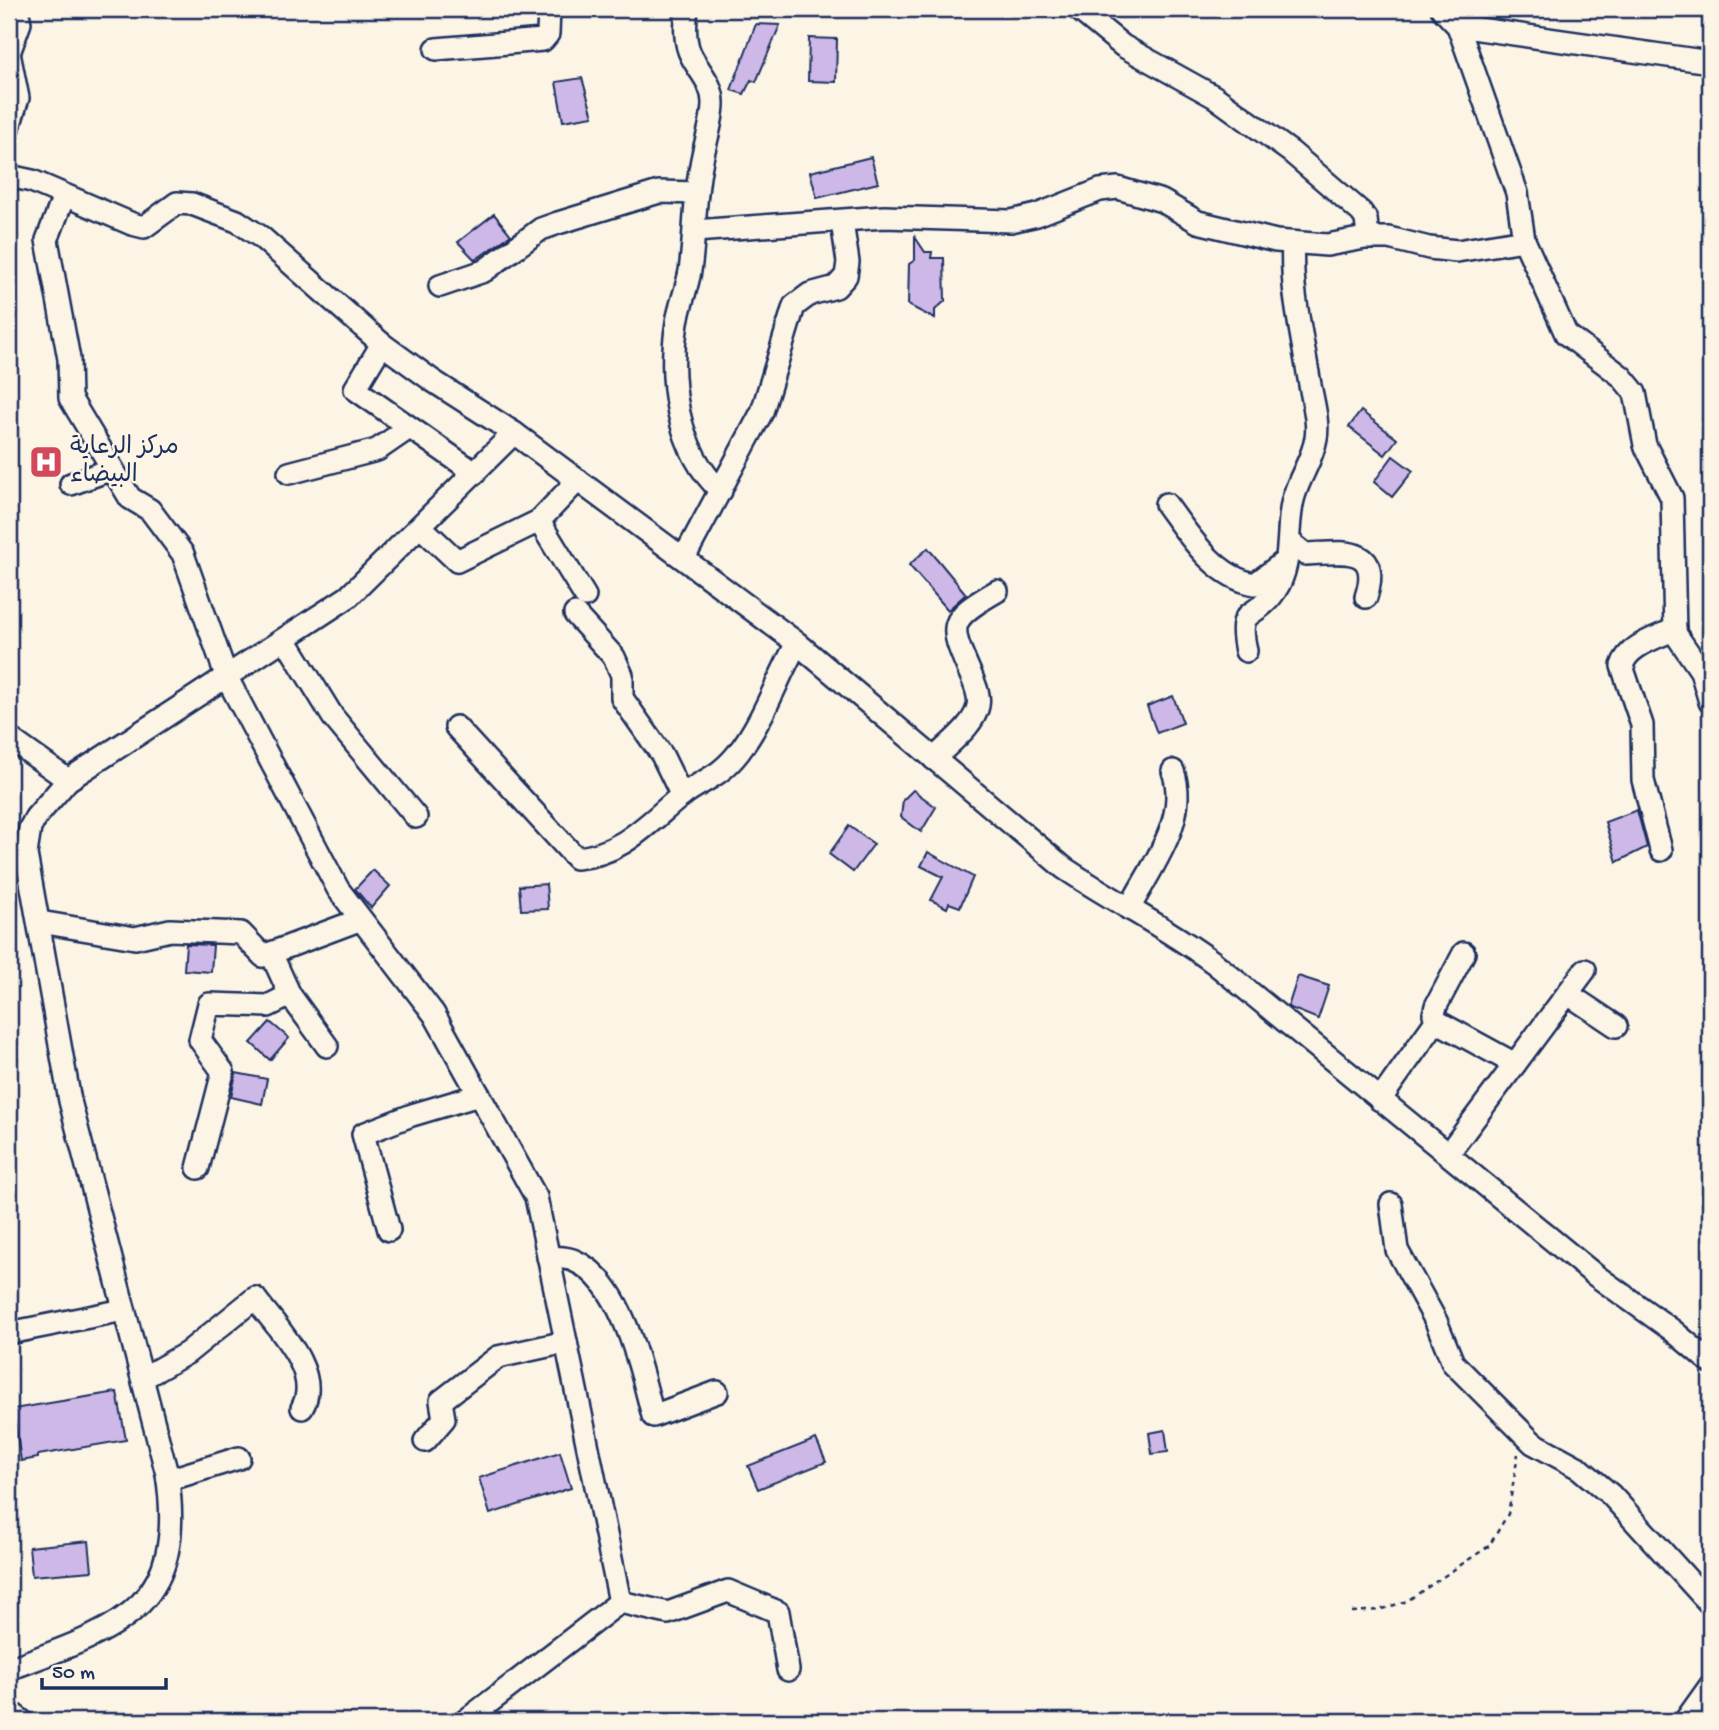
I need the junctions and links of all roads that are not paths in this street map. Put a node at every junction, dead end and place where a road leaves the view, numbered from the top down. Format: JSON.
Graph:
{"nodes":[{"id":1,"x":17,"y":9,"type":"edge"},
{"id":2,"x":548,"y":9,"type":"edge"},
{"id":3,"x":687,"y":9,"type":"edge"},
{"id":4,"x":1079,"y":9,"type":"edge"},
{"id":5,"x":1442,"y":9,"type":"edge"},
{"id":6,"x":1458,"y":26,"type":"junction"},
{"id":7,"x":436,"y":49,"type":"dead end"},
{"id":8,"x":9,"y":53,"type":"edge"},
{"id":9,"x":1710,"y":62,"type":"edge"},
{"id":10,"x":9,"y":127,"type":"edge"},
{"id":11,"x":9,"y":176,"type":"edge"},
{"id":12,"x":697,"y":193,"type":"junction"},
{"id":13,"x":64,"y":196,"type":"junction"},
{"id":14,"x":842,"y":222,"type":"junction"},
{"id":15,"x":695,"y":231,"type":"junction"},
{"id":16,"x":1368,"y":237,"type":"junction"},
{"id":17,"x":1524,"y":240,"type":"junction"},
{"id":18,"x":1293,"y":243,"type":"junction"},
{"id":19,"x":440,"y":286,"type":"dead end"},
{"id":20,"x":382,"y":344,"type":"junction"},
{"id":21,"x":409,"y":428,"type":"junction"},
{"id":22,"x":514,"y":433,"type":"junction"},
{"id":23,"x":112,"y":468,"type":"junction"},
{"id":24,"x":289,"y":473,"type":"dead end"},
{"id":25,"x":475,"y":473,"type":"junction"},
{"id":26,"x":578,"y":480,"type":"junction"},
{"id":27,"x":71,"y":484,"type":"dead end"},
{"id":28,"x":721,"y":491,"type":"junction"},
{"id":29,"x":1166,"y":504,"type":"dead end"},
{"id":30,"x":539,"y":521,"type":"junction"},
{"id":31,"x":421,"y":527,"type":"junction"},
{"id":32,"x":1288,"y":551,"type":"junction"},
{"id":33,"x":684,"y":558,"type":"junction"},
{"id":34,"x":997,"y":592,"type":"dead end"},
{"id":35,"x":1366,"y":597,"type":"dead end"},
{"id":36,"x":1675,"y":629,"type":"junction"},
{"id":37,"x":285,"y":639,"type":"junction"},
{"id":38,"x":797,"y":643,"type":"junction"},
{"id":39,"x":1246,"y":651,"type":"dead end"},
{"id":40,"x":227,"y":678,"type":"junction"},
{"id":41,"x":1710,"y":702,"type":"edge"},
{"id":42,"x":456,"y":727,"type":"dead end"},
{"id":43,"x":9,"y":738,"type":"edge"},
{"id":44,"x":934,"y":759,"type":"junction"},
{"id":45,"x":1173,"y":771,"type":"dead end"},
{"id":46,"x":68,"y":780,"type":"junction"},
{"id":47,"x":682,"y":796,"type":"junction"},
{"id":48,"x":416,"y":817,"type":"dead end"},
{"id":49,"x":1661,"y":850,"type":"dead end"},
{"id":50,"x":1129,"y":909,"type":"junction"},
{"id":51,"x":359,"y":920,"type":"junction"},
{"id":52,"x":40,"y":922,"type":"junction"},
{"id":53,"x":271,"y":953,"type":"junction"},
{"id":54,"x":1464,"y":953,"type":"dead end"},
{"id":55,"x":1585,"y":970,"type":"dead end"},
{"id":56,"x":1568,"y":994,"type":"junction"},
{"id":57,"x":290,"y":995,"type":"junction"},
{"id":58,"x":1436,"y":1021,"type":"junction"},
{"id":59,"x":1616,"y":1026,"type":"dead end"},
{"id":60,"x":327,"y":1046,"type":"dead end"},
{"id":61,"x":1515,"y":1064,"type":"junction"},
{"id":62,"x":479,"y":1095,"type":"junction"},
{"id":63,"x":1380,"y":1100,"type":"junction"},
{"id":64,"x":1447,"y":1154,"type":"junction"},
{"id":65,"x":198,"y":1168,"type":"dead end"},
{"id":66,"x":1391,"y":1204,"type":"dead end"},
{"id":67,"x":389,"y":1230,"type":"dead end"},
{"id":68,"x":548,"y":1257,"type":"junction"},
{"id":69,"x":124,"y":1310,"type":"junction"},
{"id":70,"x":9,"y":1333,"type":"edge"},
{"id":71,"x":566,"y":1342,"type":"junction"},
{"id":72,"x":1710,"y":1362,"type":"edge"},
{"id":73,"x":143,"y":1378,"type":"junction"},
{"id":74,"x":717,"y":1392,"type":"dead end"},
{"id":75,"x":302,"y":1408,"type":"dead end"},
{"id":76,"x":425,"y":1441,"type":"dead end"},
{"id":77,"x":239,"y":1458,"type":"dead end"},
{"id":78,"x":168,"y":1480,"type":"junction"},
{"id":79,"x":620,"y":1602,"type":"junction"},
{"id":80,"x":1710,"y":1604,"type":"edge"},
{"id":81,"x":9,"y":1669,"type":"edge"},
{"id":82,"x":788,"y":1670,"type":"dead end"},
{"id":83,"x":1710,"y":1686,"type":"edge"},
{"id":84,"x":9,"y":1711,"type":"edge"},
{"id":85,"x":22,"y":1721,"type":"edge"},
{"id":86,"x":465,"y":1721,"type":"edge"},
{"id":87,"x":1685,"y":1721,"type":"edge"}],
"edges":[{"from":1,"to":8,"type":"street"},
{"from":2,"to":7,"type":"street"},
{"from":3,"to":12,"type":"street"},
{"from":4,"to":16,"type":"street"},
{"from":5,"to":6,"type":"street"},
{"from":6,"to":9,"type":"street"},
{"from":6,"to":17,"type":"street"},
{"from":8,"to":10,"type":"street"},
{"from":11,"to":13,"type":"street"},
{"from":12,"to":15,"type":"street"},
{"from":12,"to":19,"type":"street"},
{"from":13,"to":20,"type":"street"},
{"from":13,"to":23,"type":"street"},
{"from":14,"to":15,"type":"street"},
{"from":14,"to":18,"type":"street"},
{"from":14,"to":28,"type":"street"},
{"from":15,"to":28,"type":"street"},
{"from":16,"to":17,"type":"street"},
{"from":16,"to":18,"type":"street"},
{"from":17,"to":36,"type":"street"},
{"from":18,"to":32,"type":"street"},
{"from":20,"to":21,"type":"street"},
{"from":20,"to":22,"type":"street"},
{"from":21,"to":24,"type":"street"},
{"from":21,"to":25,"type":"street"},
{"from":22,"to":25,"type":"street"},
{"from":22,"to":26,"type":"street"},
{"from":23,"to":27,"type":"street"},
{"from":23,"to":40,"type":"street"},
{"from":25,"to":31,"type":"street"},
{"from":26,"to":30,"type":"street"},
{"from":26,"to":33,"type":"street"},
{"from":28,"to":33,"type":"street"},
{"from":29,"to":32,"type":"street"},
{"from":30,"to":31,"type":"street"},
{"from":30,"to":47,"type":"street"},
{"from":31,"to":37,"type":"street"},
{"from":32,"to":35,"type":"street"},
{"from":32,"to":39,"type":"street"},
{"from":33,"to":38,"type":"street"},
{"from":34,"to":44,"type":"street"},
{"from":36,"to":41,"type":"street"},
{"from":36,"to":49,"type":"street"},
{"from":37,"to":40,"type":"street"},
{"from":37,"to":48,"type":"street"},
{"from":38,"to":44,"type":"street"},
{"from":38,"to":47,"type":"street"},
{"from":40,"to":46,"type":"street"},
{"from":40,"to":51,"type":"street"},
{"from":42,"to":47,"type":"street"},
{"from":43,"to":46,"type":"street"},
{"from":44,"to":50,"type":"street"},
{"from":45,"to":50,"type":"street"},
{"from":46,"to":52,"type":"street"},
{"from":50,"to":63,"type":"street"},
{"from":51,"to":53,"type":"street"},
{"from":51,"to":62,"type":"street"},
{"from":52,"to":53,"type":"street"},
{"from":52,"to":69,"type":"street"},
{"from":53,"to":57,"type":"street"},
{"from":54,"to":58,"type":"street"},
{"from":55,"to":56,"type":"street"},
{"from":56,"to":59,"type":"street"},
{"from":56,"to":61,"type":"street"},
{"from":57,"to":60,"type":"street"},
{"from":57,"to":65,"type":"street"},
{"from":58,"to":61,"type":"street"},
{"from":58,"to":63,"type":"street"},
{"from":61,"to":64,"type":"street"},
{"from":62,"to":67,"type":"street"},
{"from":62,"to":68,"type":"street"},
{"from":63,"to":64,"type":"street"},
{"from":64,"to":72,"type":"street"},
{"from":66,"to":80,"type":"street"},
{"from":68,"to":71,"type":"street"},
{"from":68,"to":74,"type":"street"},
{"from":69,"to":70,"type":"street"},
{"from":69,"to":73,"type":"street"},
{"from":71,"to":76,"type":"street"},
{"from":71,"to":79,"type":"street"},
{"from":73,"to":75,"type":"street"},
{"from":73,"to":78,"type":"street"},
{"from":77,"to":78,"type":"street"},
{"from":78,"to":81,"type":"street"},
{"from":79,"to":82,"type":"street"},
{"from":79,"to":86,"type":"street"},
{"from":83,"to":87,"type":"street"},
{"from":84,"to":85,"type":"street"}]}
